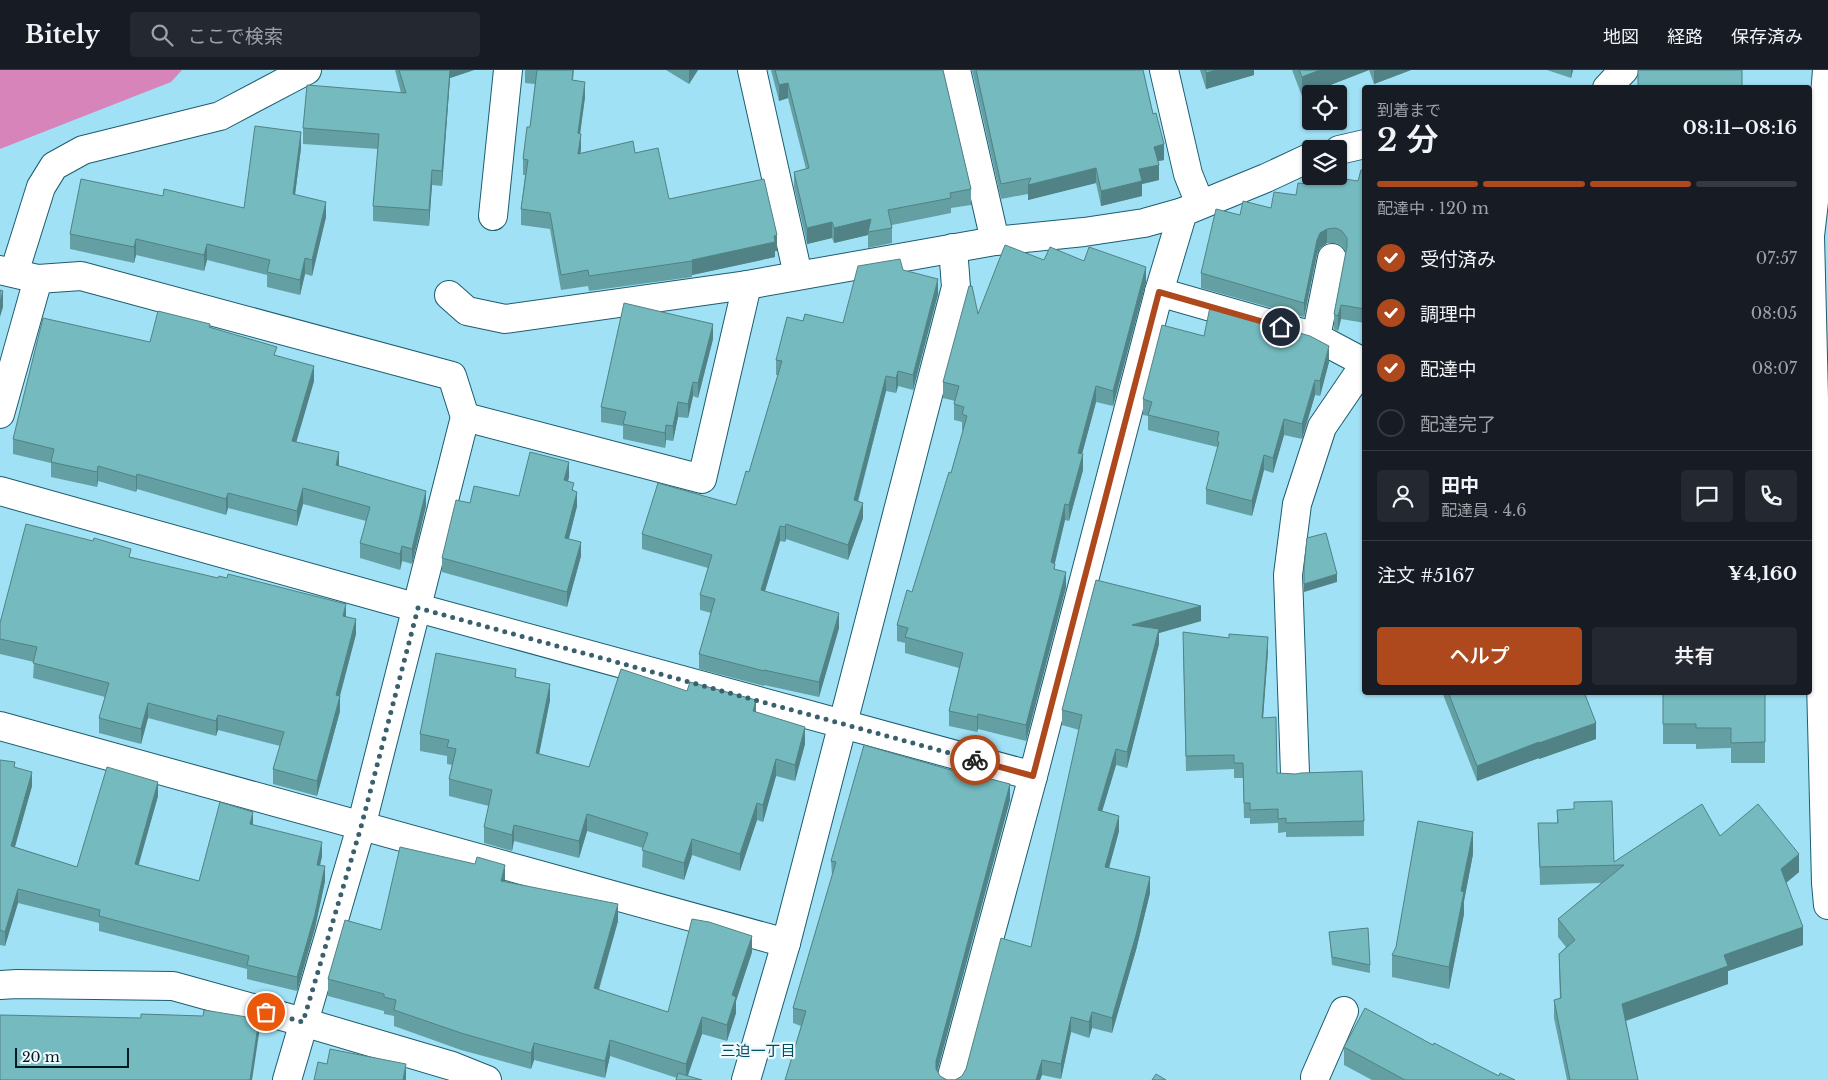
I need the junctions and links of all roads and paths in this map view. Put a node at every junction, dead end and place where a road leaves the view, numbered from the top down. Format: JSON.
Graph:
{"nodes":[{"id":1,"x":307,"y":70,"type":"edge"},
{"id":2,"x":508,"y":70,"type":"edge"},
{"id":3,"x":752,"y":70,"type":"edge"},
{"id":4,"x":956,"y":70,"type":"edge"},
{"id":5,"x":1164,"y":70,"type":"edge"},
{"id":6,"x":1624,"y":70,"type":"edge"},
{"id":7,"x":1827,"y":70,"type":"edge"},
{"id":8,"x":1610,"y":85,"type":"edge"},
{"id":9,"x":1816,"y":134,"type":"edge"},
{"id":10,"x":1362,"y":145,"type":"edge"},
{"id":11,"x":1347,"y":148,"type":"edge"},
{"id":12,"x":1302,"y":161,"type":"edge"},
{"id":13,"x":1812,"y":202,"type":"edge"},
{"id":14,"x":1191,"y":208,"type":"junction"},
{"id":15,"x":494,"y":216,"type":"dead end"},
{"id":16,"x":994,"y":241,"type":"junction"},
{"id":17,"x":953,"y":248,"type":"junction"},
{"id":18,"x":1332,"y":258,"type":"dead end"},
{"id":19,"x":17,"y":274,"type":"edge"},
{"id":20,"x":798,"y":275,"type":"junction"},
{"id":21,"x":747,"y":285,"type":"junction"},
{"id":22,"x":1159,"y":292,"type":"junction"},
{"id":23,"x":449,"y":295,"type":"dead end"},
{"id":24,"x":1812,"y":300,"type":"edge"},
{"id":25,"x":1316,"y":337,"type":"junction"},
{"id":26,"x":1362,"y":362,"type":"edge"},
{"id":27,"x":1362,"y":368,"type":"edge"},
{"id":28,"x":0,"y":414,"type":"edge"},
{"id":29,"x":465,"y":417,"type":"junction"},
{"id":30,"x":0,"y":491,"type":"edge"},
{"id":31,"x":418,"y":608,"type":"junction"},
{"id":32,"x":1824,"y":685,"type":"edge"},
{"id":33,"x":842,"y":724,"type":"junction"},
{"id":34,"x":0,"y":726,"type":"edge"},
{"id":35,"x":1295,"y":773,"type":"edge"},
{"id":36,"x":1033,"y":776,"type":"junction"},
{"id":37,"x":361,"y":827,"type":"junction"},
{"id":38,"x":1828,"y":905,"type":"edge"},
{"id":39,"x":786,"y":943,"type":"junction"},
{"id":40,"x":0,"y":985,"type":"edge"},
{"id":41,"x":1344,"y":1011,"type":"dead end"},
{"id":42,"x":303,"y":1022,"type":"junction"},
{"id":43,"x":1316,"y":1079,"type":"edge"},
{"id":44,"x":287,"y":1080,"type":"edge"},
{"id":45,"x":487,"y":1080,"type":"edge"},
{"id":46,"x":746,"y":1080,"type":"edge"},
{"id":47,"x":951,"y":1080,"type":"edge"}],
"edges":[{"from":1,"to":19,"type":"street"},
{"from":2,"to":15,"type":"street"},
{"from":3,"to":20,"type":"street"},
{"from":4,"to":16,"type":"street"},
{"from":5,"to":14,"type":"street"},
{"from":6,"to":8,"type":"street"},
{"from":7,"to":9,"type":"street"},
{"from":9,"to":13,"type":"street"},
{"from":10,"to":11,"type":"street"},
{"from":12,"to":14,"type":"street"},
{"from":14,"to":16,"type":"street"},
{"from":14,"to":22,"type":"street"},
{"from":16,"to":17,"type":"street"},
{"from":17,"to":20,"type":"street"},
{"from":17,"to":33,"type":"street"},
{"from":18,"to":25,"type":"street"},
{"from":19,"to":28,"type":"street"},
{"from":19,"to":29,"type":"street"},
{"from":20,"to":21,"type":"street"},
{"from":21,"to":23,"type":"street"},
{"from":21,"to":29,"type":"street"},
{"from":22,"to":25,"type":"street"},
{"from":22,"to":36,"type":"street"},
{"from":24,"to":32,"type":"street"},
{"from":25,"to":26,"type":"street"},
{"from":27,"to":35,"type":"street"},
{"from":29,"to":31,"type":"street"},
{"from":30,"to":31,"type":"street"},
{"from":31,"to":33,"type":"street"},
{"from":31,"to":37,"type":"street"},
{"from":32,"to":38,"type":"street"},
{"from":33,"to":36,"type":"street"},
{"from":33,"to":39,"type":"street"},
{"from":34,"to":37,"type":"street"},
{"from":36,"to":47,"type":"street"},
{"from":37,"to":39,"type":"street"},
{"from":37,"to":42,"type":"street"},
{"from":39,"to":46,"type":"street"},
{"from":40,"to":42,"type":"street"},
{"from":41,"to":43,"type":"street"},
{"from":42,"to":44,"type":"street"},
{"from":42,"to":45,"type":"street"}]}
